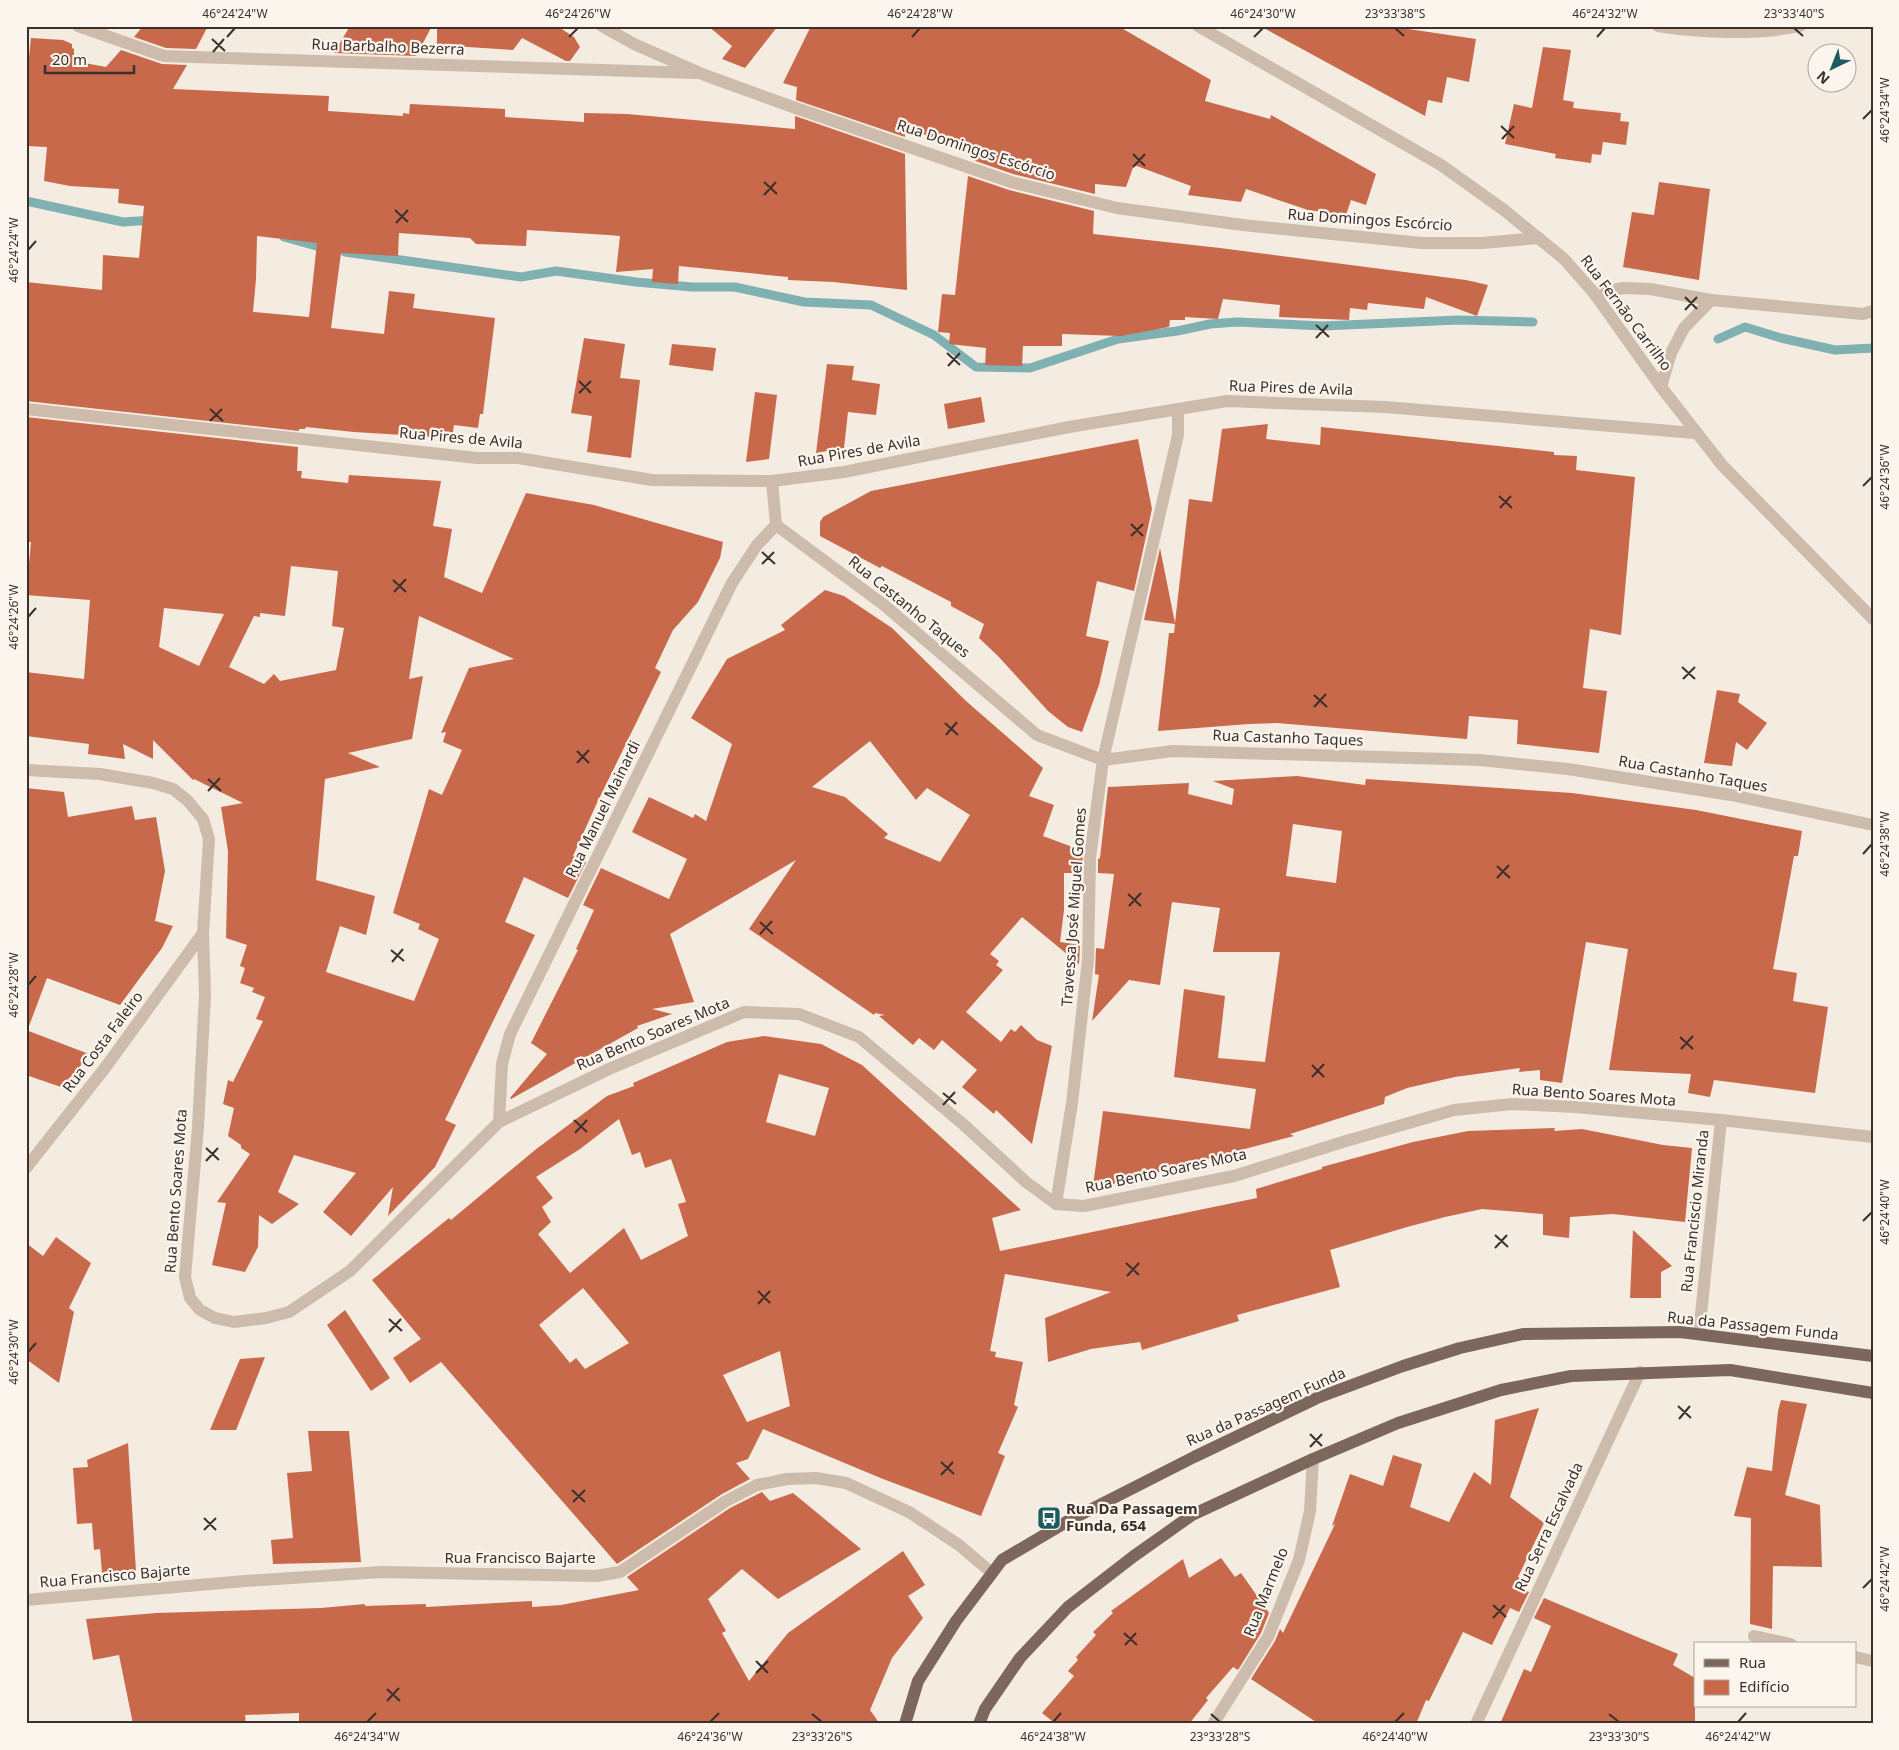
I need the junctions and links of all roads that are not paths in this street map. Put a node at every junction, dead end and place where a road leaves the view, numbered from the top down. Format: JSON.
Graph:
{"nodes":[{"id":1,"x":78,"y":26,"type":"edge"},
{"id":2,"x":602,"y":26,"type":"edge"},
{"id":3,"x":1198,"y":26,"type":"edge"},
{"id":4,"x":1658,"y":26,"type":"edge"},
{"id":5,"x":1800,"y":26,"type":"edge"},
{"id":6,"x":702,"y":74,"type":"junction"},
{"id":7,"x":1539,"y":238,"type":"junction"},
{"id":8,"x":1594,"y":293,"type":"junction"},
{"id":9,"x":1711,"y":300,"type":"junction"},
{"id":10,"x":1873,"y":311,"type":"edge"},
{"id":11,"x":1661,"y":387,"type":"junction"},
{"id":12,"x":26,"y":409,"type":"edge"},
{"id":13,"x":1178,"y":409,"type":"junction"},
{"id":14,"x":1695,"y":433,"type":"junction"},
{"id":15,"x":772,"y":481,"type":"junction"},
{"id":16,"x":776,"y":525,"type":"junction"},
{"id":17,"x":1873,"y":620,"type":"edge"},
{"id":18,"x":1103,"y":760,"type":"junction"},
{"id":19,"x":26,"y":770,"type":"edge"},
{"id":20,"x":1873,"y":825,"type":"edge"},
{"id":21,"x":203,"y":933,"type":"junction"},
{"id":22,"x":1721,"y":1120,"type":"junction"},
{"id":23,"x":499,"y":1122,"type":"junction"},
{"id":24,"x":1873,"y":1137,"type":"edge"},
{"id":25,"x":26,"y":1168,"type":"edge"},
{"id":26,"x":1056,"y":1204,"type":"junction"},
{"id":27,"x":1699,"y":1334,"type":"junction"},
{"id":28,"x":1873,"y":1356,"type":"edge"},
{"id":29,"x":1640,"y":1372,"type":"junction"},
{"id":30,"x":1873,"y":1393,"type":"edge"},
{"id":31,"x":1313,"y":1459,"type":"junction"},
{"id":32,"x":992,"y":1573,"type":"junction"},
{"id":33,"x":26,"y":1600,"type":"edge"},
{"id":34,"x":1754,"y":1636,"type":"dead end"},
{"id":35,"x":1782,"y":1642,"type":"edge"},
{"id":36,"x":1856,"y":1657,"type":"edge"},
{"id":37,"x":1873,"y":1661,"type":"edge"},
{"id":38,"x":905,"y":1724,"type":"edge"},
{"id":39,"x":980,"y":1724,"type":"edge"},
{"id":40,"x":1213,"y":1724,"type":"edge"},
{"id":41,"x":1476,"y":1724,"type":"edge"}],
"edges":[{"from":1,"to":6,"type":"street","name":"Rua Barbalho Bezerra"},
{"from":2,"to":6,"type":"street","name":"Rua Domingos Escórcio"},
{"from":3,"to":7,"type":"street","name":"Rua Fernão Carrilho"},
{"from":4,"to":5,"type":"street"},
{"from":6,"to":7,"type":"street","name":"Rua Domingos Escórcio"},
{"from":7,"to":8,"type":"street","name":"Rua Fernão Carrilho"},
{"from":8,"to":9,"type":"street"},
{"from":8,"to":11,"type":"street","name":"Rua Fernão Carrilho"},
{"from":9,"to":10,"type":"street"},
{"from":9,"to":11,"type":"street"},
{"from":11,"to":14,"type":"street","name":"Rua Fernão Carrilho"},
{"from":12,"to":15,"type":"street","name":"Rua Pires de Avila"},
{"from":13,"to":14,"type":"street","name":"Rua Pires de Avila"},
{"from":13,"to":15,"type":"street","name":"Rua Pires de Avila"},
{"from":13,"to":18,"type":"street","name":"Travessa José Miguel Gomes"},
{"from":14,"to":17,"type":"street","name":"Rua Fernão Carrilho"},
{"from":15,"to":16,"type":"street"},
{"from":16,"to":18,"type":"street","name":"Rua Castanho Taques"},
{"from":16,"to":23,"type":"street","name":"Rua Manuel Mainardi"},
{"from":18,"to":20,"type":"street","name":"Rua Castanho Taques"},
{"from":18,"to":26,"type":"street","name":"Travessa José Miguel Gomes"},
{"from":19,"to":21,"type":"street","name":"Rua Bento Soares Mota"},
{"from":21,"to":23,"type":"street","name":"Rua Bento Soares Mota"},
{"from":21,"to":25,"type":"street","name":"Rua Costa Faleiro"},
{"from":22,"to":24,"type":"street","name":"Rua Bento Soares Mota"},
{"from":22,"to":26,"type":"street","name":"Rua Bento Soares Mota"},
{"from":22,"to":27,"type":"street","name":"Rua Franciscio Miranda"},
{"from":23,"to":26,"type":"street","name":"Rua Bento Soares Mota"},
{"from":27,"to":28,"type":"main road","name":"Rua da Passagem Funda"},
{"from":27,"to":32,"type":"main road","name":"Rua da Passagem Funda"},
{"from":29,"to":30,"type":"main road"},
{"from":29,"to":31,"type":"main road"},
{"from":29,"to":41,"type":"street","name":"Rua Serra Escalvada"},
{"from":31,"to":39,"type":"main road"},
{"from":31,"to":40,"type":"street","name":"Rua Marmelo"},
{"from":32,"to":33,"type":"street","name":"Rua Francisco Bajarte"},
{"from":32,"to":38,"type":"main road","name":"Rua da Passagem Funda"},
{"from":34,"to":35,"type":"street"},
{"from":36,"to":37,"type":"street"}]}
